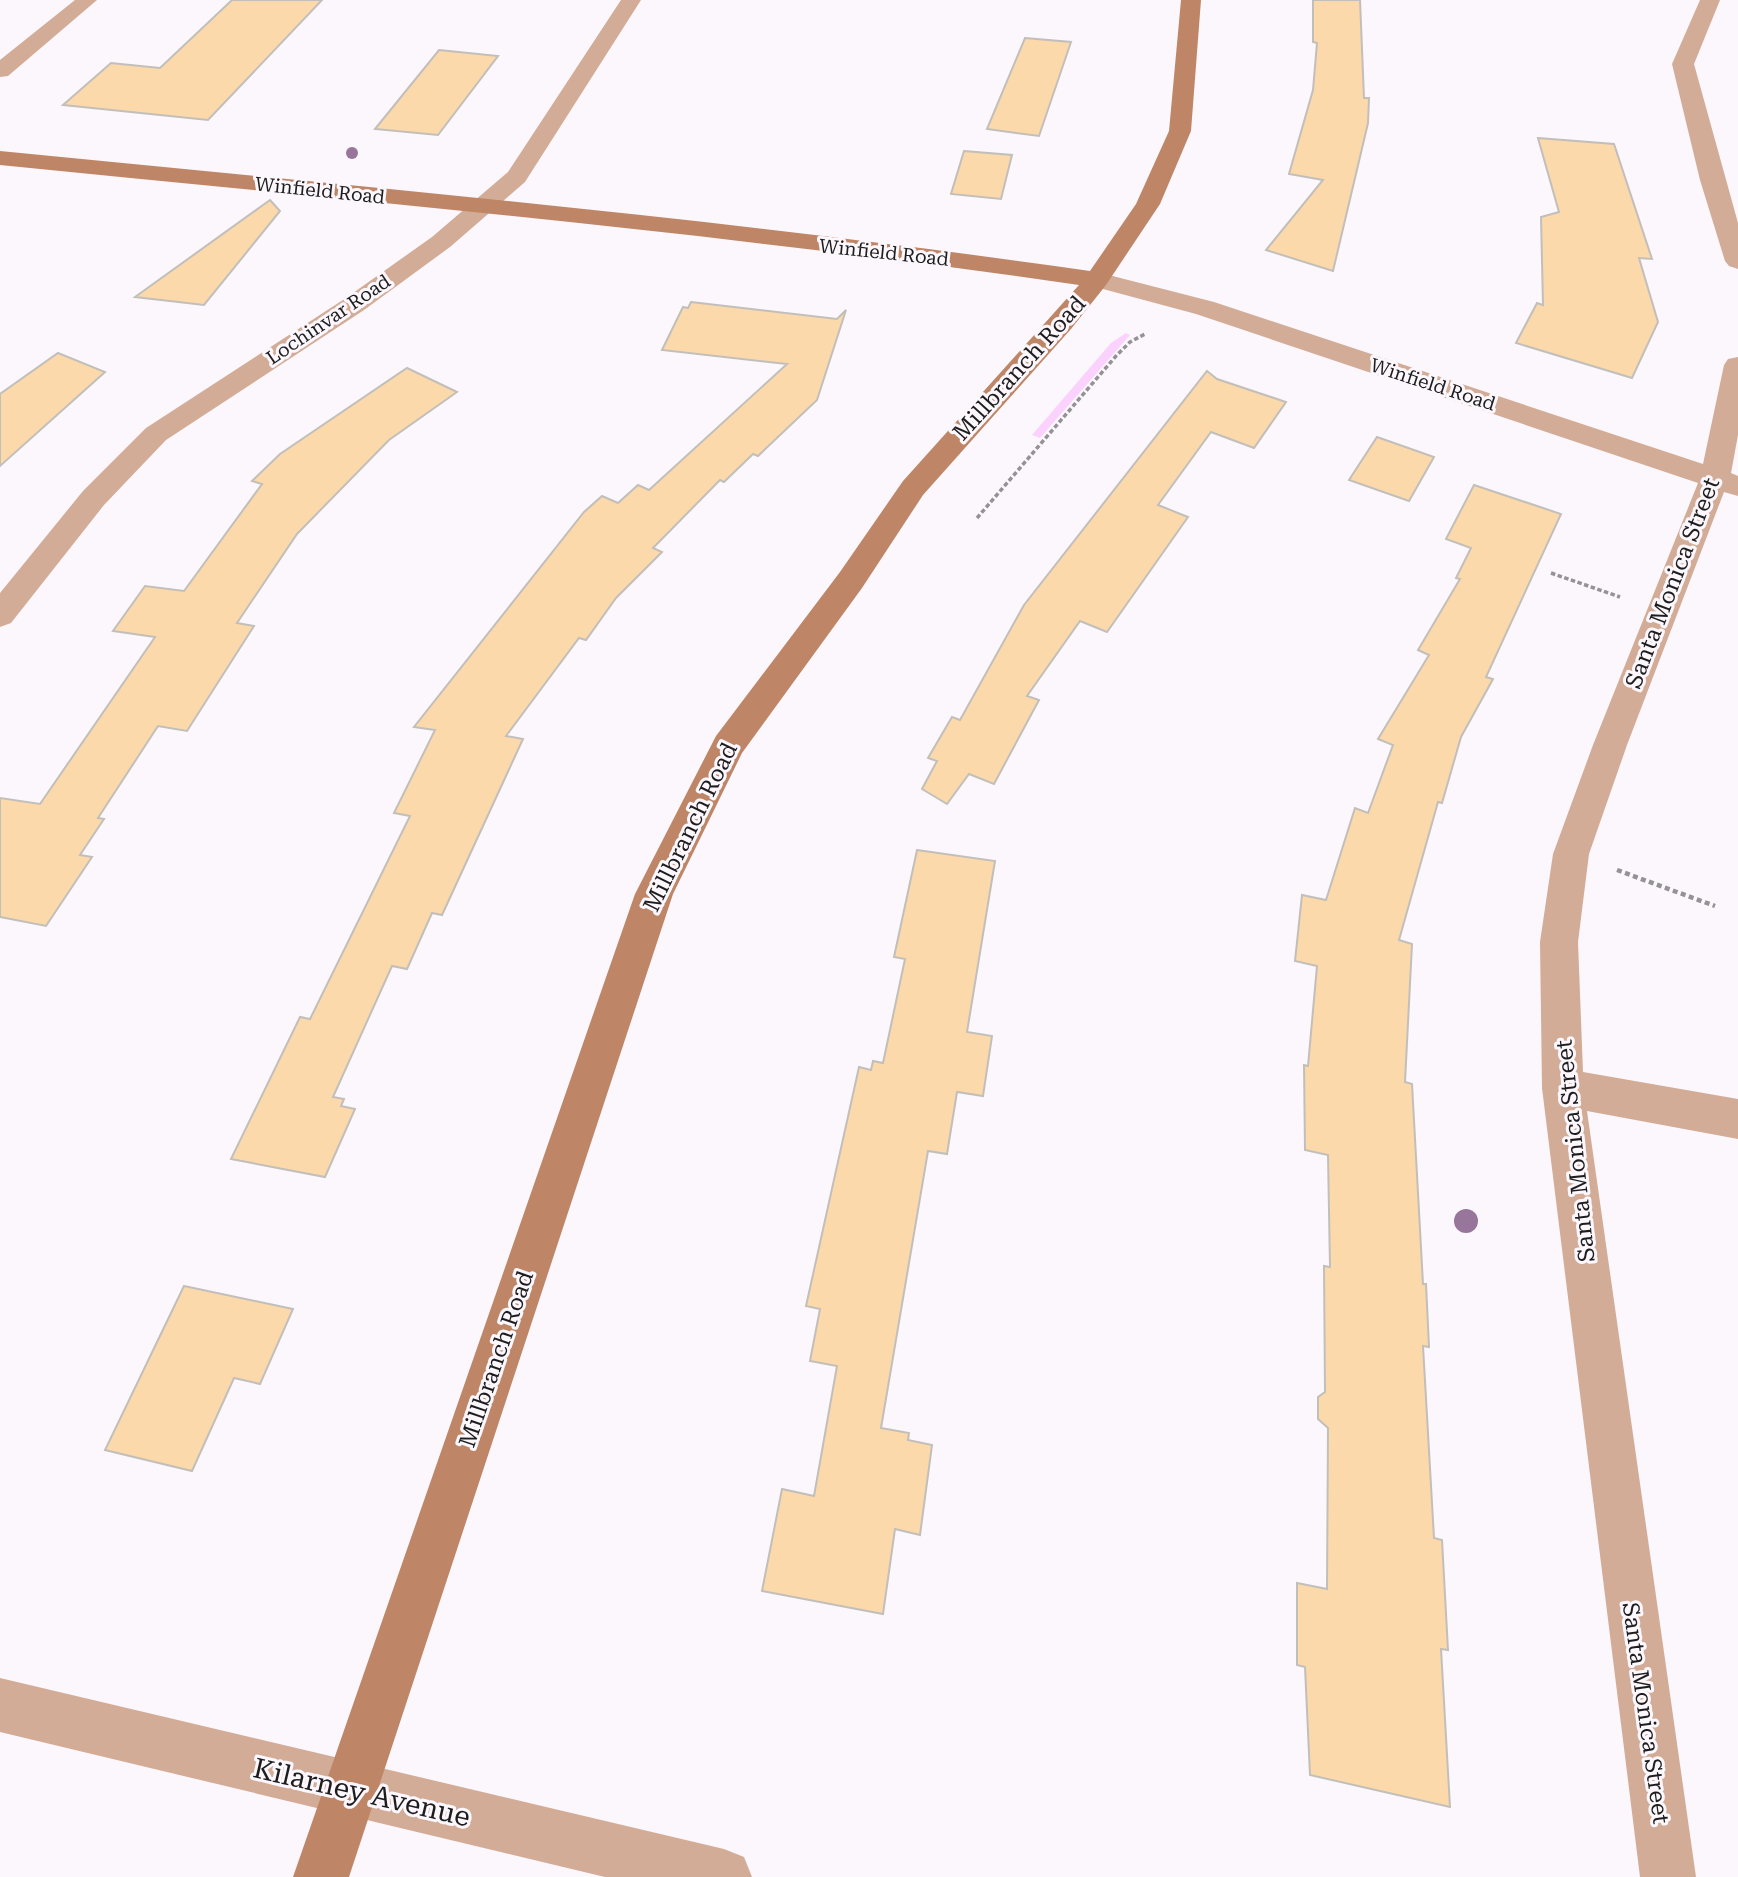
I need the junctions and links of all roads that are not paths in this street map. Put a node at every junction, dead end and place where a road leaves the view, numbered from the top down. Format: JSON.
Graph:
{"nodes":[{"id":1,"x":87,"y":0,"type":"edge"},
{"id":2,"x":631,"y":0,"type":"edge"},
{"id":3,"x":1191,"y":0,"type":"edge"},
{"id":4,"x":1710,"y":0,"type":"edge"},
{"id":5,"x":0,"y":71,"type":"edge"},
{"id":6,"x":0,"y":159,"type":"edge"},
{"id":7,"x":1712,"y":180,"type":"junction"},
{"id":8,"x":1738,"y":183,"type":"edge"},
{"id":9,"x":483,"y":206,"type":"junction"},
{"id":10,"x":1738,"y":261,"type":"edge"},
{"id":11,"x":1097,"y":280,"type":"junction"},
{"id":12,"x":1738,"y":365,"type":"edge"},
{"id":13,"x":1726,"y":482,"type":"edge"},
{"id":14,"x":0,"y":615,"type":"edge"},
{"id":15,"x":1563,"y":1088,"type":"junction"},
{"id":16,"x":1738,"y":1119,"type":"edge"},
{"id":17,"x":0,"y":1705,"type":"edge"},
{"id":18,"x":350,"y":1790,"type":"junction"},
{"id":19,"x":321,"y":1877,"type":"edge"},
{"id":20,"x":724,"y":1877,"type":"edge"},
{"id":21,"x":1668,"y":1877,"type":"edge"}],
"edges":[{"from":1,"to":5,"type":"street"},
{"from":2,"to":9,"type":"street","name":"Lochinvar Road"},
{"from":3,"to":11,"type":"main road","name":"Millbranch Road"},
{"from":4,"to":7,"type":"street"},
{"from":6,"to":9,"type":"main road","name":"Winfield Road"},
{"from":7,"to":8,"type":"street"},
{"from":7,"to":10,"type":"street"},
{"from":9,"to":11,"type":"main road","name":"Winfield Road"},
{"from":9,"to":14,"type":"street","name":"Lochinvar Road"},
{"from":11,"to":13,"type":"street","name":"Winfield Road"},
{"from":11,"to":18,"type":"main road","name":"Millbranch Road"},
{"from":12,"to":13,"type":"street","name":"Santa Monica Street"},
{"from":13,"to":15,"type":"street","name":"Santa Monica Street"},
{"from":15,"to":16,"type":"street"},
{"from":15,"to":21,"type":"street","name":"Santa Monica Street"},
{"from":17,"to":18,"type":"street","name":"Kilarney Avenue"},
{"from":18,"to":19,"type":"main road","name":"Millbranch Road"},
{"from":18,"to":20,"type":"street","name":"Kilarney Avenue"}]}
